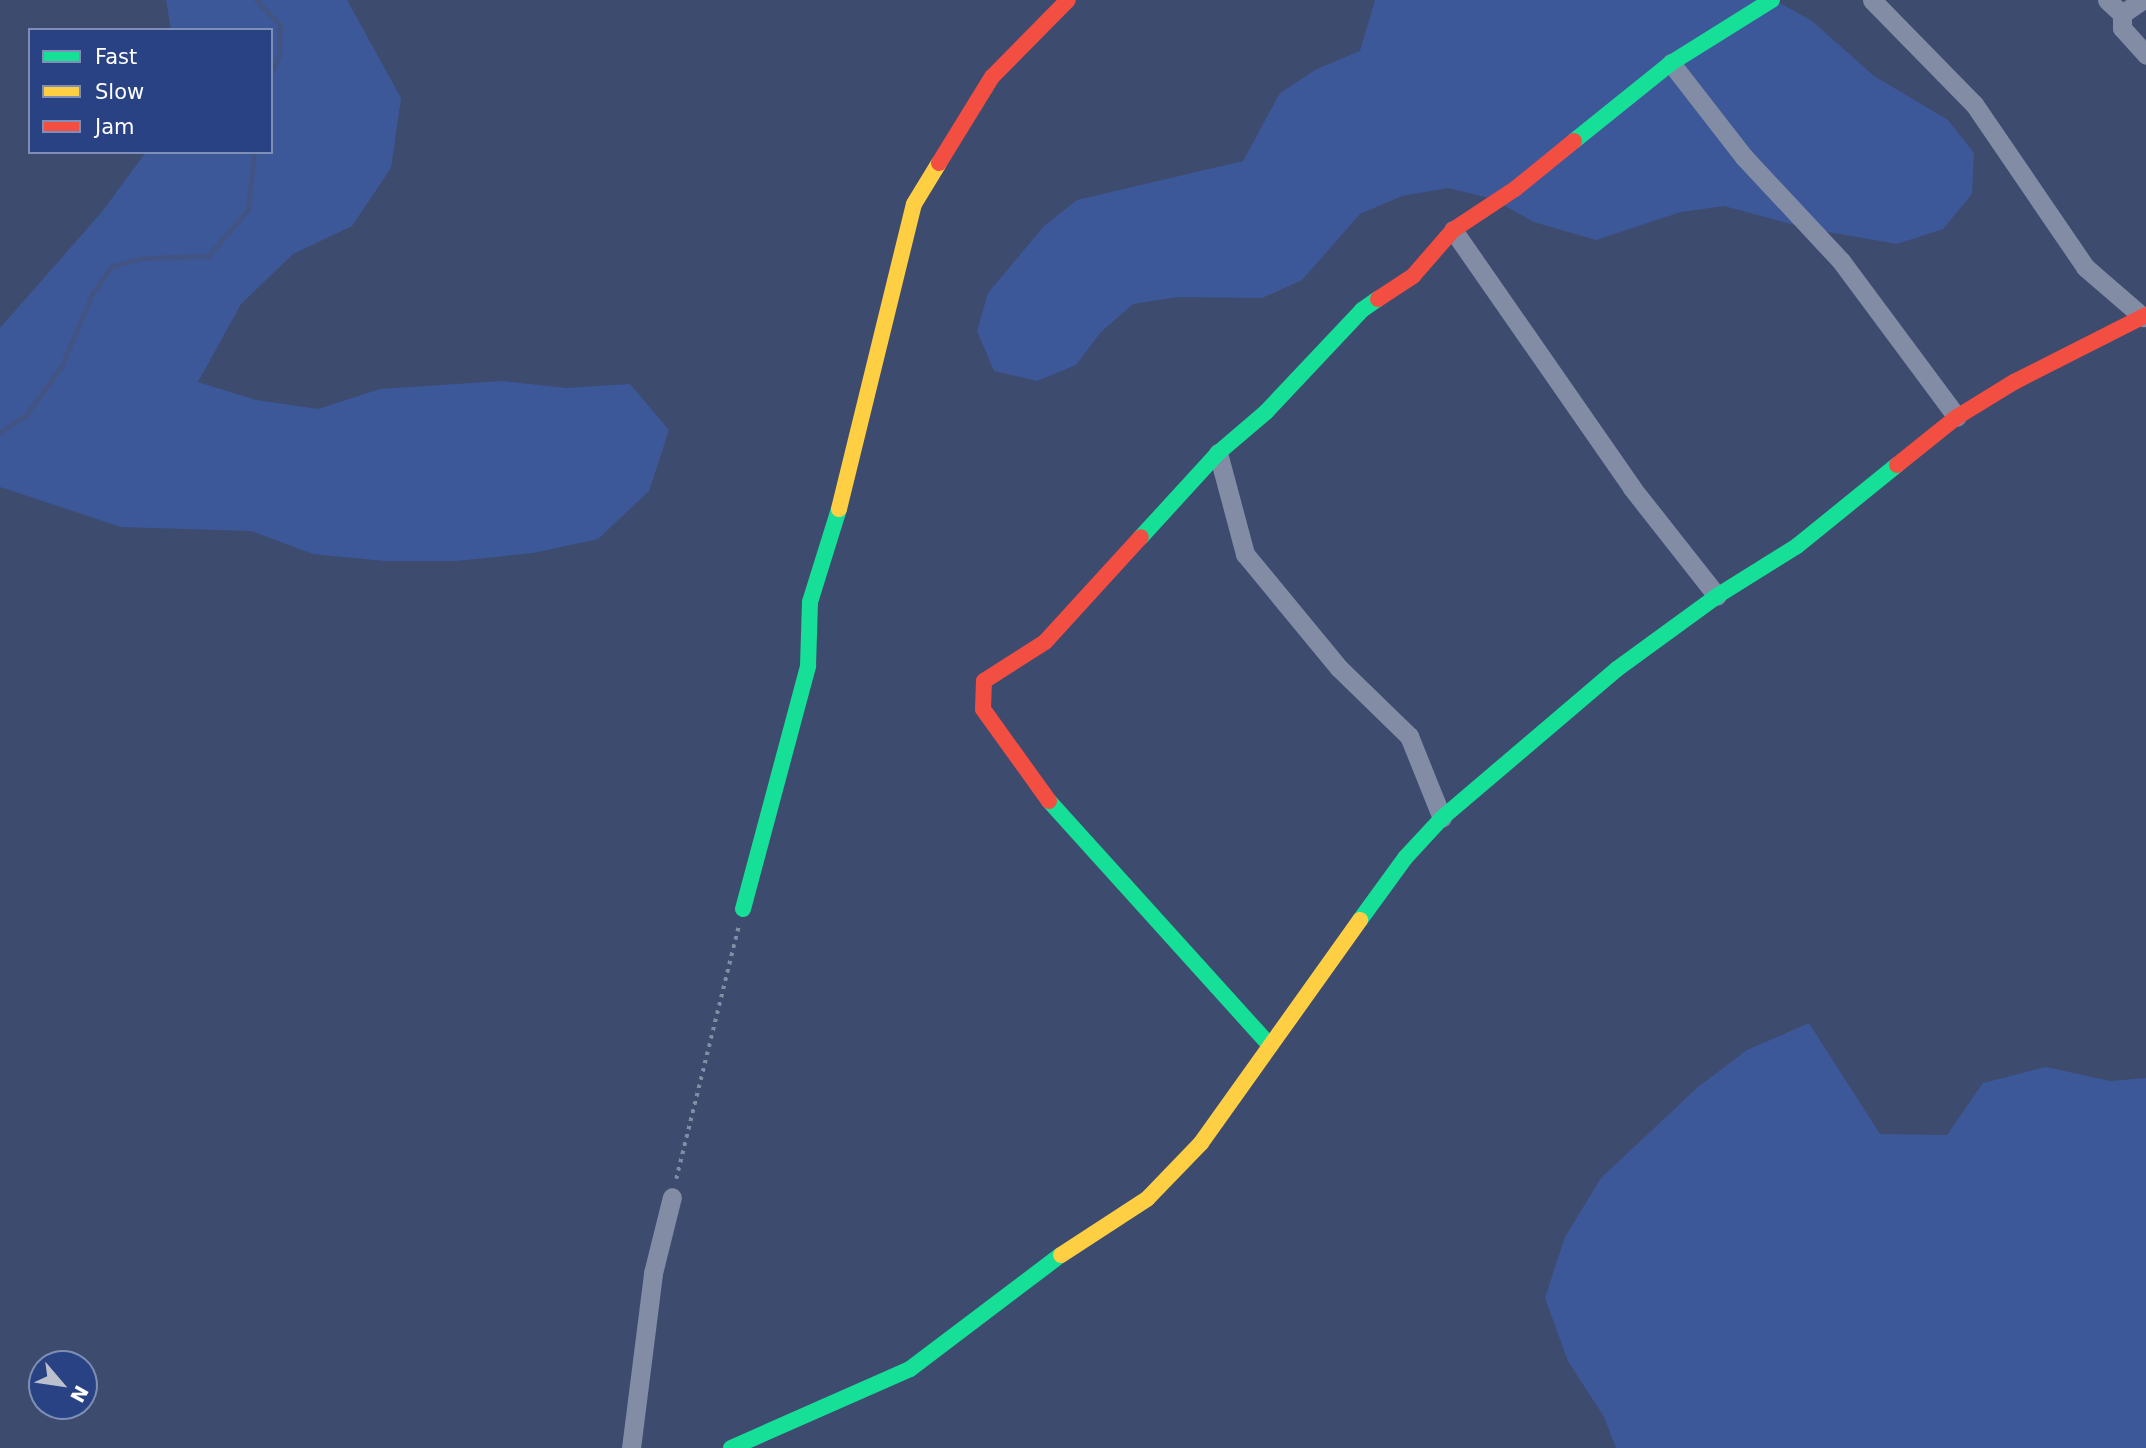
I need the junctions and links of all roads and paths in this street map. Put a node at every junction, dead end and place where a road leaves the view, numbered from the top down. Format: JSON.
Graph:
{"nodes":[{"id":1,"x":1068,"y":0,"type":"edge"},
{"id":2,"x":1772,"y":0,"type":"edge"},
{"id":3,"x":1872,"y":0,"type":"edge"},
{"id":4,"x":2107,"y":0,"type":"edge"},
{"id":5,"x":2142,"y":0,"type":"edge"},
{"id":6,"x":2122,"y":14,"type":"junction"},
{"id":7,"x":2146,"y":55,"type":"edge"},
{"id":8,"x":1671,"y":63,"type":"junction"},
{"id":9,"x":1453,"y":230,"type":"junction"},
{"id":10,"x":2144,"y":316,"type":"edge"},
{"id":11,"x":1956,"y":417,"type":"junction"},
{"id":12,"x":1218,"y":453,"type":"junction"},
{"id":13,"x":1717,"y":596,"type":"junction"},
{"id":14,"x":1442,"y":818,"type":"junction"},
{"id":15,"x":743,"y":909,"type":"joint"},
{"id":16,"x":1270,"y":1046,"type":"junction"},
{"id":17,"x":671,"y":1197,"type":"joint"},
{"id":18,"x":631,"y":1448,"type":"edge"},
{"id":19,"x":732,"y":1448,"type":"edge"}],
"edges":[{"from":1,"to":15,"type":"street"},
{"from":2,"to":8,"type":"street"},
{"from":3,"to":10,"type":"street"},
{"from":4,"to":6,"type":"street"},
{"from":5,"to":6,"type":"street"},
{"from":6,"to":7,"type":"street"},
{"from":8,"to":9,"type":"street"},
{"from":8,"to":11,"type":"street"},
{"from":9,"to":12,"type":"street"},
{"from":9,"to":13,"type":"street"},
{"from":10,"to":11,"type":"street"},
{"from":11,"to":13,"type":"street"},
{"from":12,"to":14,"type":"street"},
{"from":12,"to":16,"type":"street"},
{"from":13,"to":14,"type":"street"},
{"from":14,"to":16,"type":"street"},
{"from":15,"to":17,"type":"path"},
{"from":16,"to":19,"type":"street"},
{"from":17,"to":18,"type":"street"}]}
